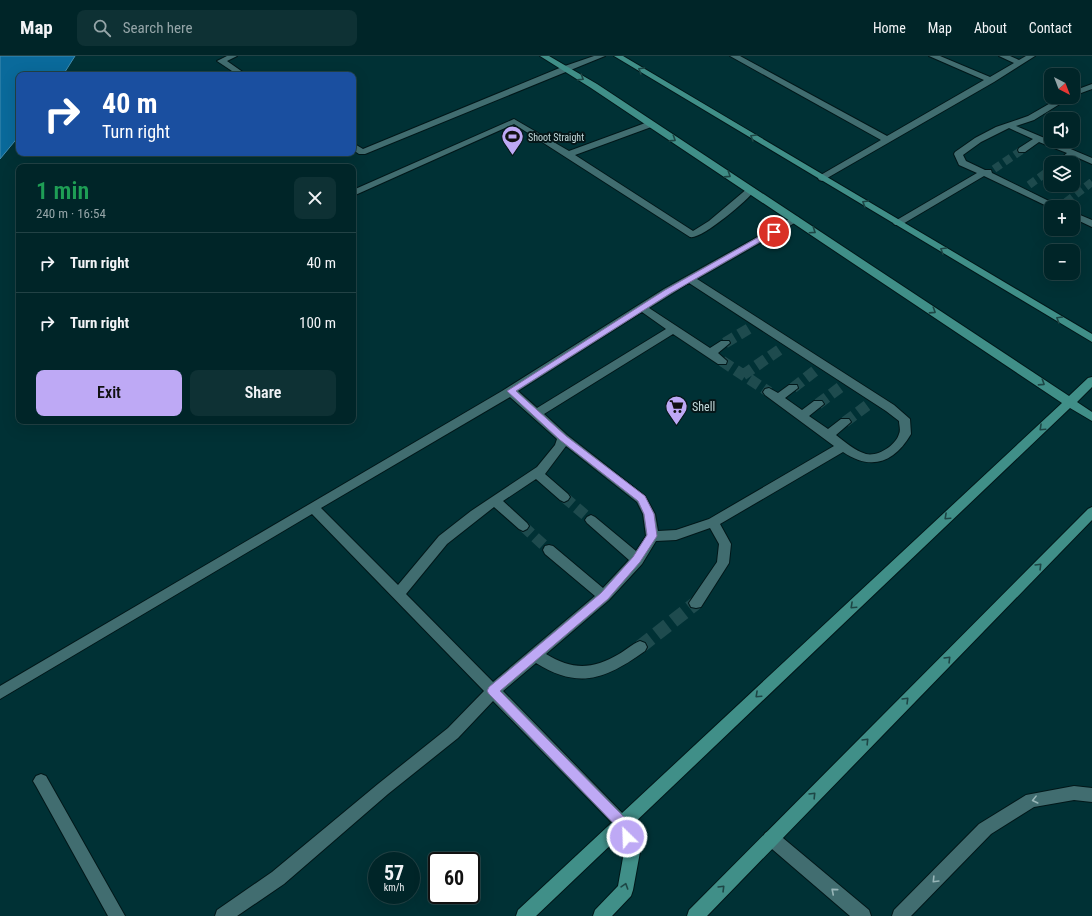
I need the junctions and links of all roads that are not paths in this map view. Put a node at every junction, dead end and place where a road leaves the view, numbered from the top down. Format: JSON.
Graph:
{"nodes":[{"id":1,"x":234,"y":56,"type":"edge"},
{"id":2,"x":544,"y":56,"type":"edge"},
{"id":3,"x":601,"y":56,"type":"edge"},
{"id":4,"x":618,"y":56,"type":"edge"},
{"id":5,"x":734,"y":56,"type":"edge"},
{"id":6,"x":933,"y":56,"type":"edge"},
{"id":7,"x":1003,"y":56,"type":"edge"},
{"id":8,"x":1032,"y":56,"type":"edge"},
{"id":9,"x":1020,"y":63,"type":"junction"},
{"id":10,"x":565,"y":69,"type":"junction"},
{"id":11,"x":238,"y":72,"type":"edge"},
{"id":12,"x":991,"y":80,"type":"junction"},
{"id":13,"x":1092,"y":86,"type":"edge"},
{"id":14,"x":1080,"y":91,"type":"edge"},
{"id":15,"x":1055,"y":104,"type":"edge"},
{"id":16,"x":650,"y":124,"type":"junction"},
{"id":17,"x":1010,"y":126,"type":"junction"},
{"id":18,"x":1039,"y":138,"type":"junction"},
{"id":19,"x":888,"y":140,"type":"junction"},
{"id":20,"x":356,"y":148,"type":"edge"},
{"id":21,"x":1022,"y":150,"type":"tunnel mouth"},
{"id":22,"x":1074,"y":153,"type":"junction"},
{"id":23,"x":568,"y":154,"type":"junction"},
{"id":24,"x":1070,"y":156,"type":"edge"},
{"id":25,"x":1092,"y":161,"type":"edge"},
{"id":26,"x":994,"y":169,"type":"tunnel mouth"},
{"id":27,"x":984,"y":173,"type":"junction"},
{"id":28,"x":822,"y":178,"type":"junction"},
{"id":29,"x":751,"y":190,"type":"junction"},
{"id":30,"x":356,"y":192,"type":"edge"},
{"id":31,"x":1050,"y":200,"type":"edge"},
{"id":32,"x":1080,"y":218,"type":"edge"},
{"id":33,"x":795,"y":219,"type":"junction"},
{"id":34,"x":898,"y":223,"type":"junction"},
{"id":35,"x":1092,"y":224,"type":"edge"},
{"id":36,"x":690,"y":279,"type":"junction"},
{"id":37,"x":642,"y":308,"type":"junction"},
{"id":38,"x":673,"y":329,"type":"junction"},
{"id":39,"x":1092,"y":339,"type":"edge"},
{"id":40,"x":725,"y":343,"type":"tunnel mouth"},
{"id":41,"x":710,"y":354,"type":"junction"},
{"id":42,"x":722,"y":361,"type":"tunnel mouth"},
{"id":43,"x":1092,"y":381,"type":"edge"},
{"id":44,"x":793,"y":388,"type":"tunnel mouth"},
{"id":45,"x":511,"y":391,"type":"junction"},
{"id":46,"x":1070,"y":401,"type":"junction"},
{"id":47,"x":818,"y":404,"type":"tunnel mouth"},
{"id":48,"x":536,"y":414,"type":"junction"},
{"id":49,"x":801,"y":416,"type":"junction"},
{"id":50,"x":1092,"y":417,"type":"edge"},
{"id":51,"x":845,"y":422,"type":"tunnel mouth"},
{"id":52,"x":828,"y":436,"type":"junction"},
{"id":53,"x":563,"y":438,"type":"junction"},
{"id":54,"x":843,"y":446,"type":"junction"},
{"id":55,"x":536,"y":473,"type":"junction"},
{"id":56,"x":564,"y":497,"type":"tunnel mouth"},
{"id":57,"x":495,"y":501,"type":"junction"},
{"id":58,"x":313,"y":507,"type":"junction"},
{"id":59,"x":1092,"y":512,"type":"edge"},
{"id":60,"x":591,"y":520,"type":"tunnel mouth"},
{"id":61,"x":713,"y":522,"type":"junction"},
{"id":62,"x":523,"y":526,"type":"tunnel mouth"},
{"id":63,"x":652,"y":536,"type":"junction"},
{"id":64,"x":550,"y":550,"type":"tunnel mouth"},
{"id":65,"x":637,"y":560,"type":"junction"},
{"id":66,"x":398,"y":594,"type":"junction"},
{"id":67,"x":604,"y":596,"type":"junction"},
{"id":68,"x":696,"y":603,"type":"tunnel mouth"},
{"id":69,"x":640,"y":647,"type":"tunnel mouth"},
{"id":70,"x":535,"y":655,"type":"junction"},
{"id":71,"x":492,"y":691,"type":"junction"},
{"id":72,"x":0,"y":693,"type":"edge"},
{"id":73,"x":41,"y":781,"type":"dead end"},
{"id":74,"x":1092,"y":794,"type":"edge"},
{"id":75,"x":622,"y":823,"type":"junction"},
{"id":76,"x":771,"y":838,"type":"junction"},
{"id":77,"x":117,"y":916,"type":"edge"},
{"id":78,"x":223,"y":916,"type":"edge"},
{"id":79,"x":524,"y":916,"type":"edge"},
{"id":80,"x":601,"y":916,"type":"edge"},
{"id":81,"x":695,"y":916,"type":"edge"},
{"id":82,"x":863,"y":916,"type":"edge"},
{"id":83,"x":900,"y":916,"type":"edge"}],
"edges":[{"from":1,"to":11,"type":"street"},
{"from":2,"to":10,"type":"main road"},
{"from":3,"to":10,"type":"street"},
{"from":28,"to":4,"type":"main road","one_way":true},
{"from":5,"to":19,"type":"street"},
{"from":6,"to":12,"type":"street"},
{"from":7,"to":9,"type":"street"},
{"from":8,"to":9,"type":"street"},
{"from":9,"to":12,"type":"street"},
{"from":10,"to":16,"type":"main road","one_way":true},
{"from":10,"to":20,"type":"street"},
{"from":12,"to":19,"type":"street"},
{"from":13,"to":14,"type":"street"},
{"from":15,"to":17,"type":"street"},
{"from":16,"to":23,"type":"street"},
{"from":16,"to":29,"type":"main road","one_way":true},
{"from":17,"to":18,"type":"street"},
{"from":17,"to":27,"type":"street"},
{"from":18,"to":21,"type":"street"},
{"from":18,"to":22,"type":"street"},
{"from":19,"to":28,"type":"street"},
{"from":22,"to":24,"type":"street"},
{"from":22,"to":25,"type":"street"},
{"from":23,"to":29,"type":"street"},
{"from":23,"to":30,"type":"street"},
{"from":26,"to":27,"type":"street"},
{"from":27,"to":31,"type":"street"},
{"from":27,"to":34,"type":"street"},
{"from":34,"to":28,"type":"main road","one_way":true},
{"from":29,"to":33,"type":"main road"},
{"from":32,"to":35,"type":"street"},
{"from":33,"to":36,"type":"street"},
{"from":33,"to":46,"type":"main road","one_way":true},
{"from":39,"to":34,"type":"main road","one_way":true},
{"from":36,"to":37,"type":"street"},
{"from":36,"to":54,"type":"street"},
{"from":37,"to":38,"type":"street"},
{"from":37,"to":45,"type":"street"},
{"from":38,"to":41,"type":"street"},
{"from":38,"to":48,"type":"street"},
{"from":40,"to":41,"type":"street"},
{"from":41,"to":42,"type":"street"},
{"from":43,"to":46,"type":"main road"},
{"from":44,"to":49,"type":"street"},
{"from":45,"to":48,"type":"street"},
{"from":45,"to":58,"type":"street"},
{"from":46,"to":50,"type":"main road"},
{"from":46,"to":75,"type":"main road","one_way":true},
{"from":47,"to":49,"type":"street"},
{"from":48,"to":53,"type":"street"},
{"from":49,"to":52,"type":"street"},
{"from":51,"to":52,"type":"street"},
{"from":52,"to":54,"type":"street"},
{"from":53,"to":55,"type":"street"},
{"from":53,"to":63,"type":"street"},
{"from":54,"to":61,"type":"street"},
{"from":55,"to":56,"type":"street"},
{"from":55,"to":57,"type":"street"},
{"from":57,"to":62,"type":"street"},
{"from":57,"to":66,"type":"street"},
{"from":58,"to":66,"type":"street"},
{"from":58,"to":72,"type":"street"},
{"from":76,"to":59,"type":"main road","one_way":true},
{"from":60,"to":65,"type":"street"},
{"from":61,"to":63,"type":"street"},
{"from":61,"to":68,"type":"street"},
{"from":63,"to":65,"type":"street"},
{"from":64,"to":67,"type":"street"},
{"from":65,"to":67,"type":"street"},
{"from":66,"to":71,"type":"street"},
{"from":67,"to":70,"type":"street"},
{"from":69,"to":70,"type":"street"},
{"from":70,"to":71,"type":"street"},
{"from":71,"to":75,"type":"street"},
{"from":71,"to":78,"type":"street"},
{"from":73,"to":77,"type":"street"},
{"from":74,"to":83,"type":"street","one_way":true},
{"from":75,"to":79,"type":"main road"},
{"from":80,"to":75,"type":"main road","one_way":true},
{"from":81,"to":76,"type":"main road","one_way":true},
{"from":82,"to":76,"type":"street","one_way":true}]}
